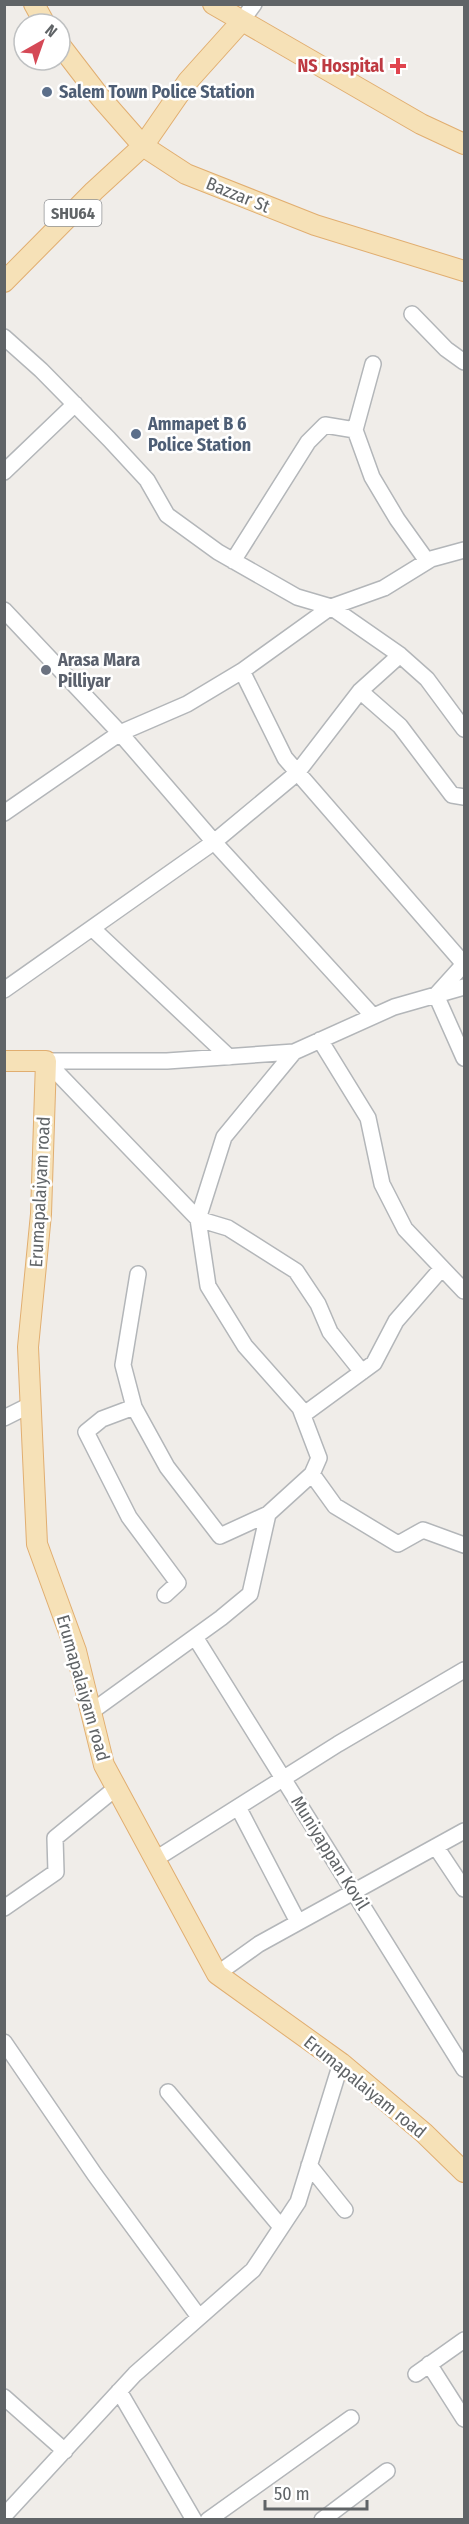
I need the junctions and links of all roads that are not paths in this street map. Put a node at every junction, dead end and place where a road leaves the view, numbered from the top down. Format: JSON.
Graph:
{"nodes":[{"id":1,"x":213,"y":4,"type":"edge"},
{"id":2,"x":254,"y":4,"type":"edge"},
{"id":3,"x":240,"y":21,"type":"junction"},
{"id":4,"x":72,"y":61,"type":"edge"},
{"id":5,"x":465,"y":144,"type":"edge"},
{"id":6,"x":143,"y":146,"type":"junction"},
{"id":7,"x":465,"y":271,"type":"edge"},
{"id":8,"x":4,"y":282,"type":"edge"},
{"id":9,"x":412,"y":314,"type":"dead end"},
{"id":10,"x":4,"y":338,"type":"edge"},
{"id":11,"x":465,"y":362,"type":"edge"},
{"id":12,"x":373,"y":364,"type":"dead end"},
{"id":13,"x":75,"y":404,"type":"junction"},
{"id":14,"x":355,"y":430,"type":"junction"},
{"id":15,"x":4,"y":472,"type":"edge"},
{"id":16,"x":464,"y":552,"type":"edge"},
{"id":17,"x":233,"y":561,"type":"junction"},
{"id":18,"x":427,"y":561,"type":"junction"},
{"id":19,"x":331,"y":608,"type":"junction"},
{"id":20,"x":4,"y":610,"type":"edge"},
{"id":21,"x":400,"y":656,"type":"junction"},
{"id":22,"x":242,"y":671,"type":"junction"},
{"id":23,"x":360,"y":691,"type":"junction"},
{"id":24,"x":465,"y":729,"type":"edge"},
{"id":25,"x":120,"y":733,"type":"junction"},
{"id":26,"x":297,"y":773,"type":"junction"},
{"id":27,"x":465,"y":797,"type":"edge"},
{"id":28,"x":6,"y":809,"type":"edge"},
{"id":29,"x":214,"y":842,"type":"junction"},
{"id":30,"x":93,"y":929,"type":"junction"},
{"id":31,"x":464,"y":964,"type":"edge"},
{"id":32,"x":465,"y":987,"type":"edge"},
{"id":33,"x":4,"y":990,"type":"edge"},
{"id":34,"x":436,"y":995,"type":"junction"},
{"id":35,"x":373,"y":1016,"type":"junction"},
{"id":36,"x":320,"y":1040,"type":"junction"},
{"id":37,"x":294,"y":1052,"type":"junction"},
{"id":38,"x":229,"y":1057,"type":"junction"},
{"id":39,"x":465,"y":1058,"type":"edge"},
{"id":40,"x":4,"y":1061,"type":"edge"},
{"id":41,"x":46,"y":1061,"type":"junction"},
{"id":42,"x":198,"y":1219,"type":"junction"},
{"id":43,"x":442,"y":1268,"type":"junction"},
{"id":44,"x":138,"y":1274,"type":"dead end"},
{"id":45,"x":465,"y":1291,"type":"edge"},
{"id":46,"x":362,"y":1372,"type":"junction"},
{"id":47,"x":32,"y":1404,"type":"junction"},
{"id":48,"x":134,"y":1407,"type":"junction"},
{"id":49,"x":303,"y":1415,"type":"junction"},
{"id":50,"x":4,"y":1418,"type":"edge"},
{"id":51,"x":312,"y":1474,"type":"junction"},
{"id":52,"x":268,"y":1514,"type":"junction"},
{"id":53,"x":465,"y":1545,"type":"edge"},
{"id":54,"x":165,"y":1595,"type":"dead end"},
{"id":55,"x":195,"y":1638,"type":"junction"},
{"id":56,"x":465,"y":1670,"type":"edge"},
{"id":57,"x":91,"y":1712,"type":"junction"},
{"id":58,"x":283,"y":1778,"type":"junction"},
{"id":59,"x":116,"y":1788,"type":"junction"},
{"id":60,"x":237,"y":1807,"type":"junction"},
{"id":61,"x":465,"y":1831,"type":"edge"},
{"id":62,"x":436,"y":1847,"type":"junction"},
{"id":63,"x":154,"y":1860,"type":"junction"},
{"id":64,"x":465,"y":1889,"type":"edge"},
{"id":65,"x":354,"y":1892,"type":"junction"},
{"id":66,"x":4,"y":1908,"type":"edge"},
{"id":67,"x":298,"y":1922,"type":"junction"},
{"id":68,"x":217,"y":1974,"type":"junction"},
{"id":69,"x":4,"y":2042,"type":"edge"},
{"id":70,"x":341,"y":2063,"type":"junction"},
{"id":71,"x":465,"y":2069,"type":"edge"},
{"id":72,"x":168,"y":2092,"type":"dead end"},
{"id":73,"x":309,"y":2165,"type":"junction"},
{"id":74,"x":465,"y":2172,"type":"edge"},
{"id":75,"x":345,"y":2210,"type":"dead end"},
{"id":76,"x":281,"y":2227,"type":"junction"},
{"id":77,"x":199,"y":2318,"type":"junction"},
{"id":78,"x":465,"y":2340,"type":"edge"},
{"id":79,"x":429,"y":2364,"type":"junction"},
{"id":80,"x":416,"y":2374,"type":"dead end"},
{"id":81,"x":119,"y":2391,"type":"junction"},
{"id":82,"x":4,"y":2397,"type":"edge"},
{"id":83,"x":351,"y":2418,"type":"dead end"},
{"id":84,"x":465,"y":2419,"type":"edge"},
{"id":85,"x":65,"y":2451,"type":"junction"},
{"id":86,"x":387,"y":2471,"type":"dead end"},
{"id":87,"x":4,"y":2516,"type":"edge"},
{"id":88,"x":194,"y":2520,"type":"edge"},
{"id":89,"x":208,"y":2520,"type":"edge"},
{"id":90,"x":322,"y":2520,"type":"edge"}],
"edges":[{"from":1,"to":3,"type":"main road"},
{"from":2,"to":3,"type":"street"},
{"from":3,"to":5,"type":"main road"},
{"from":3,"to":6,"type":"main road","number":"SHU64"},
{"from":4,"to":6,"type":"main road","name":"Bazzar St"},
{"from":6,"to":7,"type":"main road","name":"Bazzar St"},
{"from":6,"to":8,"type":"main road","number":"SHU64"},
{"from":9,"to":11,"type":"street"},
{"from":10,"to":13,"type":"street"},
{"from":12,"to":14,"type":"street"},
{"from":13,"to":15,"type":"street"},
{"from":13,"to":17,"type":"street"},
{"from":14,"to":17,"type":"street"},
{"from":14,"to":18,"type":"street"},
{"from":16,"to":18,"type":"street"},
{"from":17,"to":19,"type":"street"},
{"from":18,"to":19,"type":"street"},
{"from":19,"to":21,"type":"street"},
{"from":19,"to":22,"type":"street"},
{"from":20,"to":25,"type":"street"},
{"from":21,"to":23,"type":"street"},
{"from":21,"to":24,"type":"street"},
{"from":22,"to":25,"type":"street"},
{"from":22,"to":26,"type":"street"},
{"from":23,"to":26,"type":"street"},
{"from":23,"to":27,"type":"street"},
{"from":25,"to":28,"type":"street"},
{"from":25,"to":29,"type":"street"},
{"from":26,"to":29,"type":"street"},
{"from":26,"to":31,"type":"street"},
{"from":29,"to":30,"type":"street"},
{"from":29,"to":35,"type":"street"},
{"from":30,"to":33,"type":"street"},
{"from":30,"to":38,"type":"street"},
{"from":31,"to":34,"type":"street"},
{"from":32,"to":34,"type":"street"},
{"from":34,"to":35,"type":"street"},
{"from":34,"to":39,"type":"street"},
{"from":35,"to":36,"type":"street"},
{"from":36,"to":37,"type":"street"},
{"from":36,"to":43,"type":"street"},
{"from":37,"to":38,"type":"street"},
{"from":37,"to":42,"type":"street"},
{"from":38,"to":41,"type":"street"},
{"from":40,"to":41,"type":"main road"},
{"from":41,"to":42,"type":"street"},
{"from":41,"to":47,"type":"main road","name":"Erumapalaiyam road"},
{"from":42,"to":46,"type":"street"},
{"from":42,"to":49,"type":"street"},
{"from":43,"to":45,"type":"street"},
{"from":43,"to":46,"type":"street"},
{"from":44,"to":48,"type":"street"},
{"from":46,"to":49,"type":"street"},
{"from":47,"to":50,"type":"street"},
{"from":47,"to":57,"type":"main road","name":"Erumapalaiyam road"},
{"from":48,"to":52,"type":"street"},
{"from":48,"to":54,"type":"street"},
{"from":49,"to":51,"type":"street"},
{"from":51,"to":52,"type":"street"},
{"from":51,"to":53,"type":"street"},
{"from":52,"to":55,"type":"street"},
{"from":55,"to":57,"type":"street"},
{"from":55,"to":58,"type":"street","name":"Muniyappan Kovil"},
{"from":56,"to":58,"type":"street"},
{"from":57,"to":59,"type":"main road","name":"Erumapalaiyam road"},
{"from":58,"to":60,"type":"street"},
{"from":58,"to":65,"type":"street","name":"Muniyappan Kovil"},
{"from":59,"to":63,"type":"main road","name":"Erumapalaiyam road"},
{"from":59,"to":66,"type":"street"},
{"from":60,"to":63,"type":"street"},
{"from":60,"to":67,"type":"street"},
{"from":61,"to":62,"type":"street"},
{"from":62,"to":64,"type":"street"},
{"from":62,"to":65,"type":"street"},
{"from":63,"to":68,"type":"main road","name":"Erumapalaiyam road"},
{"from":65,"to":67,"type":"street"},
{"from":65,"to":71,"type":"street","name":"Muniyappan Kovil"},
{"from":67,"to":68,"type":"street"},
{"from":68,"to":70,"type":"main road","name":"Erumapalaiyam road"},
{"from":69,"to":77,"type":"street"},
{"from":70,"to":73,"type":"street"},
{"from":70,"to":74,"type":"main road","name":"Erumapalaiyam road"},
{"from":72,"to":76,"type":"street"},
{"from":73,"to":75,"type":"street"},
{"from":73,"to":76,"type":"street"},
{"from":76,"to":77,"type":"street"},
{"from":77,"to":81,"type":"street"},
{"from":78,"to":79,"type":"street"},
{"from":79,"to":80,"type":"street"},
{"from":79,"to":84,"type":"street"},
{"from":81,"to":85,"type":"street"},
{"from":81,"to":88,"type":"street"},
{"from":82,"to":85,"type":"street"},
{"from":83,"to":89,"type":"street"},
{"from":85,"to":87,"type":"street"},
{"from":86,"to":90,"type":"street"}]}
